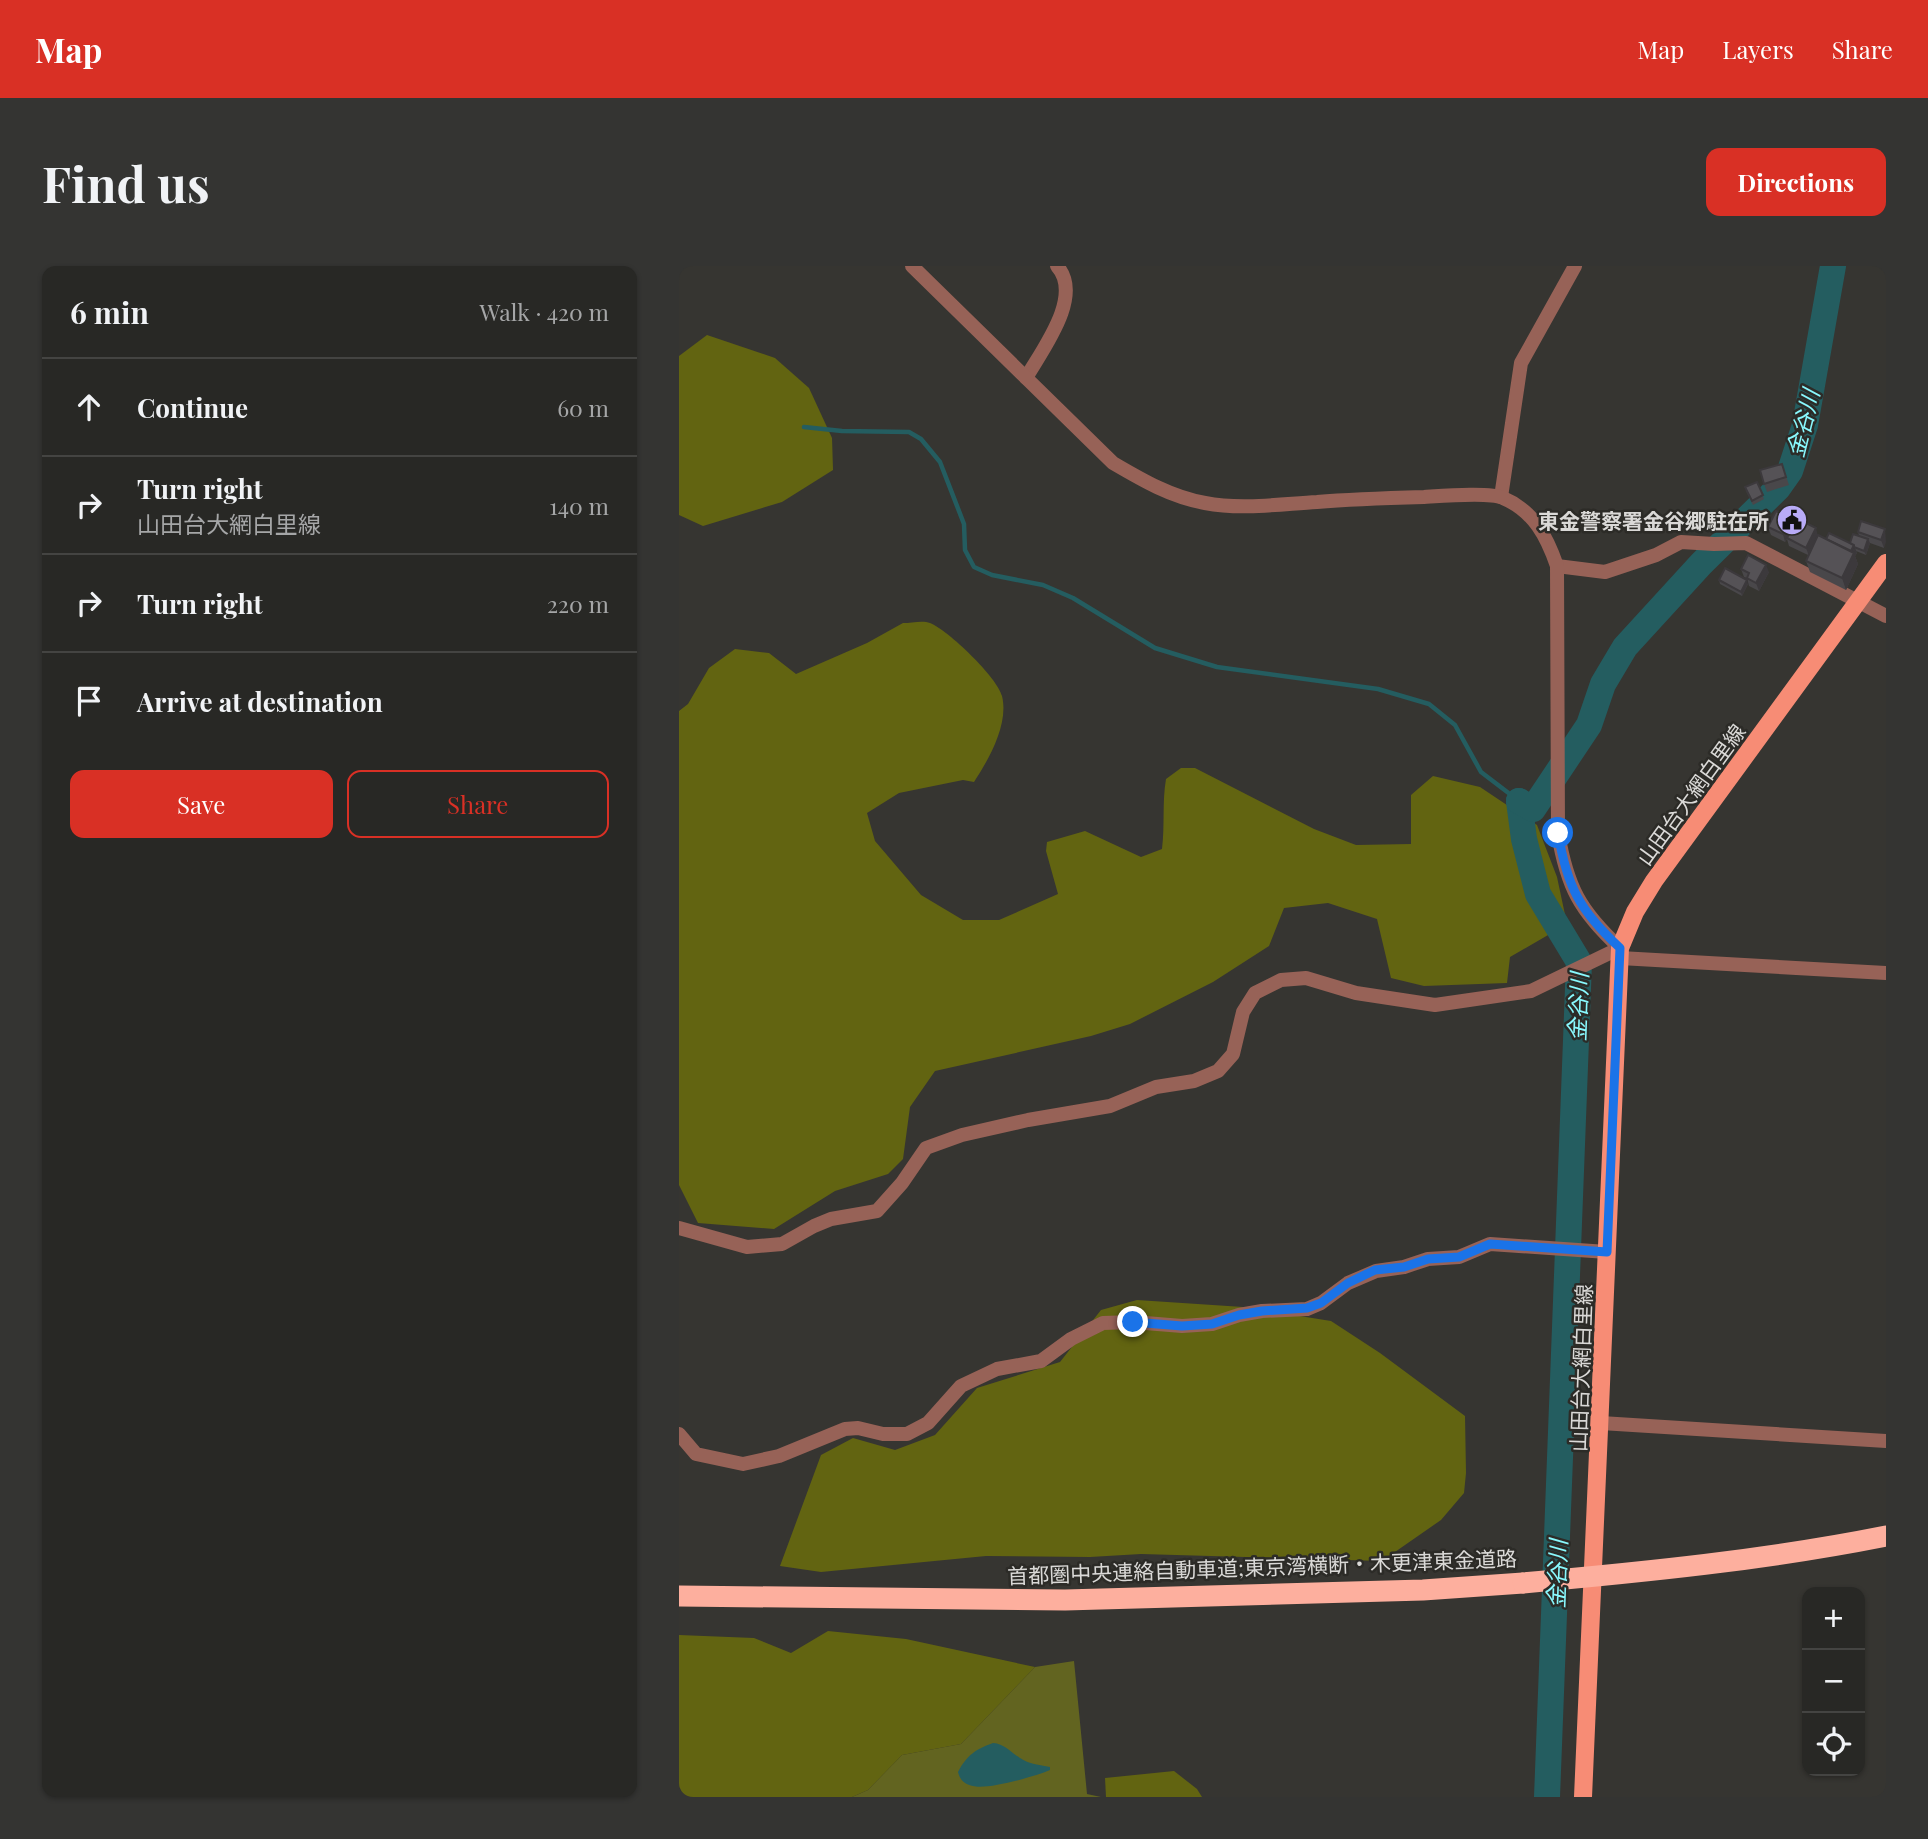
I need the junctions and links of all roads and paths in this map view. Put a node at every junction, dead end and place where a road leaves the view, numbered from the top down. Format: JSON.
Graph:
{"nodes":[{"id":1,"x":912,"y":266,"type":"edge"},
{"id":2,"x":1057,"y":266,"type":"edge"},
{"id":3,"x":1575,"y":266,"type":"edge"},
{"id":4,"x":1026,"y":378,"type":"junction"},
{"id":5,"x":1501,"y":496,"type":"junction"},
{"id":6,"x":1886,"y":563,"type":"edge"},
{"id":7,"x":1557,"y":566,"type":"junction"},
{"id":8,"x":1858,"y":602,"type":"junction"},
{"id":9,"x":1886,"y":616,"type":"edge"},
{"id":10,"x":1620,"y":953,"type":"junction"},
{"id":11,"x":1886,"y":973,"type":"edge"},
{"id":12,"x":679,"y":1228,"type":"edge"},
{"id":13,"x":1607,"y":1252,"type":"junction"},
{"id":14,"x":1601,"y":1423,"type":"junction"},
{"id":15,"x":679,"y":1434,"type":"edge"},
{"id":16,"x":1886,"y":1441,"type":"edge"},
{"id":17,"x":1886,"y":1536,"type":"edge"},
{"id":18,"x":679,"y":1596,"type":"edge"},
{"id":19,"x":1583,"y":1797,"type":"edge"}],
"edges":[{"from":1,"to":4,"type":"street"},
{"from":2,"to":4,"type":"street"},
{"from":3,"to":5,"type":"street"},
{"from":4,"to":5,"type":"street"},
{"from":5,"to":7,"type":"street"},
{"from":6,"to":8,"type":"main road","name":"山田台大網白里線"},
{"from":7,"to":8,"type":"street"},
{"from":7,"to":10,"type":"street"},
{"from":8,"to":9,"type":"street"},
{"from":8,"to":10,"type":"main road","name":"山田台大網白里線"},
{"from":10,"to":11,"type":"street"},
{"from":10,"to":12,"type":"street"},
{"from":10,"to":13,"type":"main road","name":"山田台大網白里線"},
{"from":13,"to":14,"type":"main road","name":"山田台大網白里線"},
{"from":13,"to":15,"type":"street"},
{"from":14,"to":16,"type":"street"},
{"from":14,"to":19,"type":"main road","name":"山田台大網白里線"},
{"from":17,"to":18,"type":"highway","name":"首都圏中央連絡自動車道;東京湾横断・木更津東金道路","bridge":true}]}
